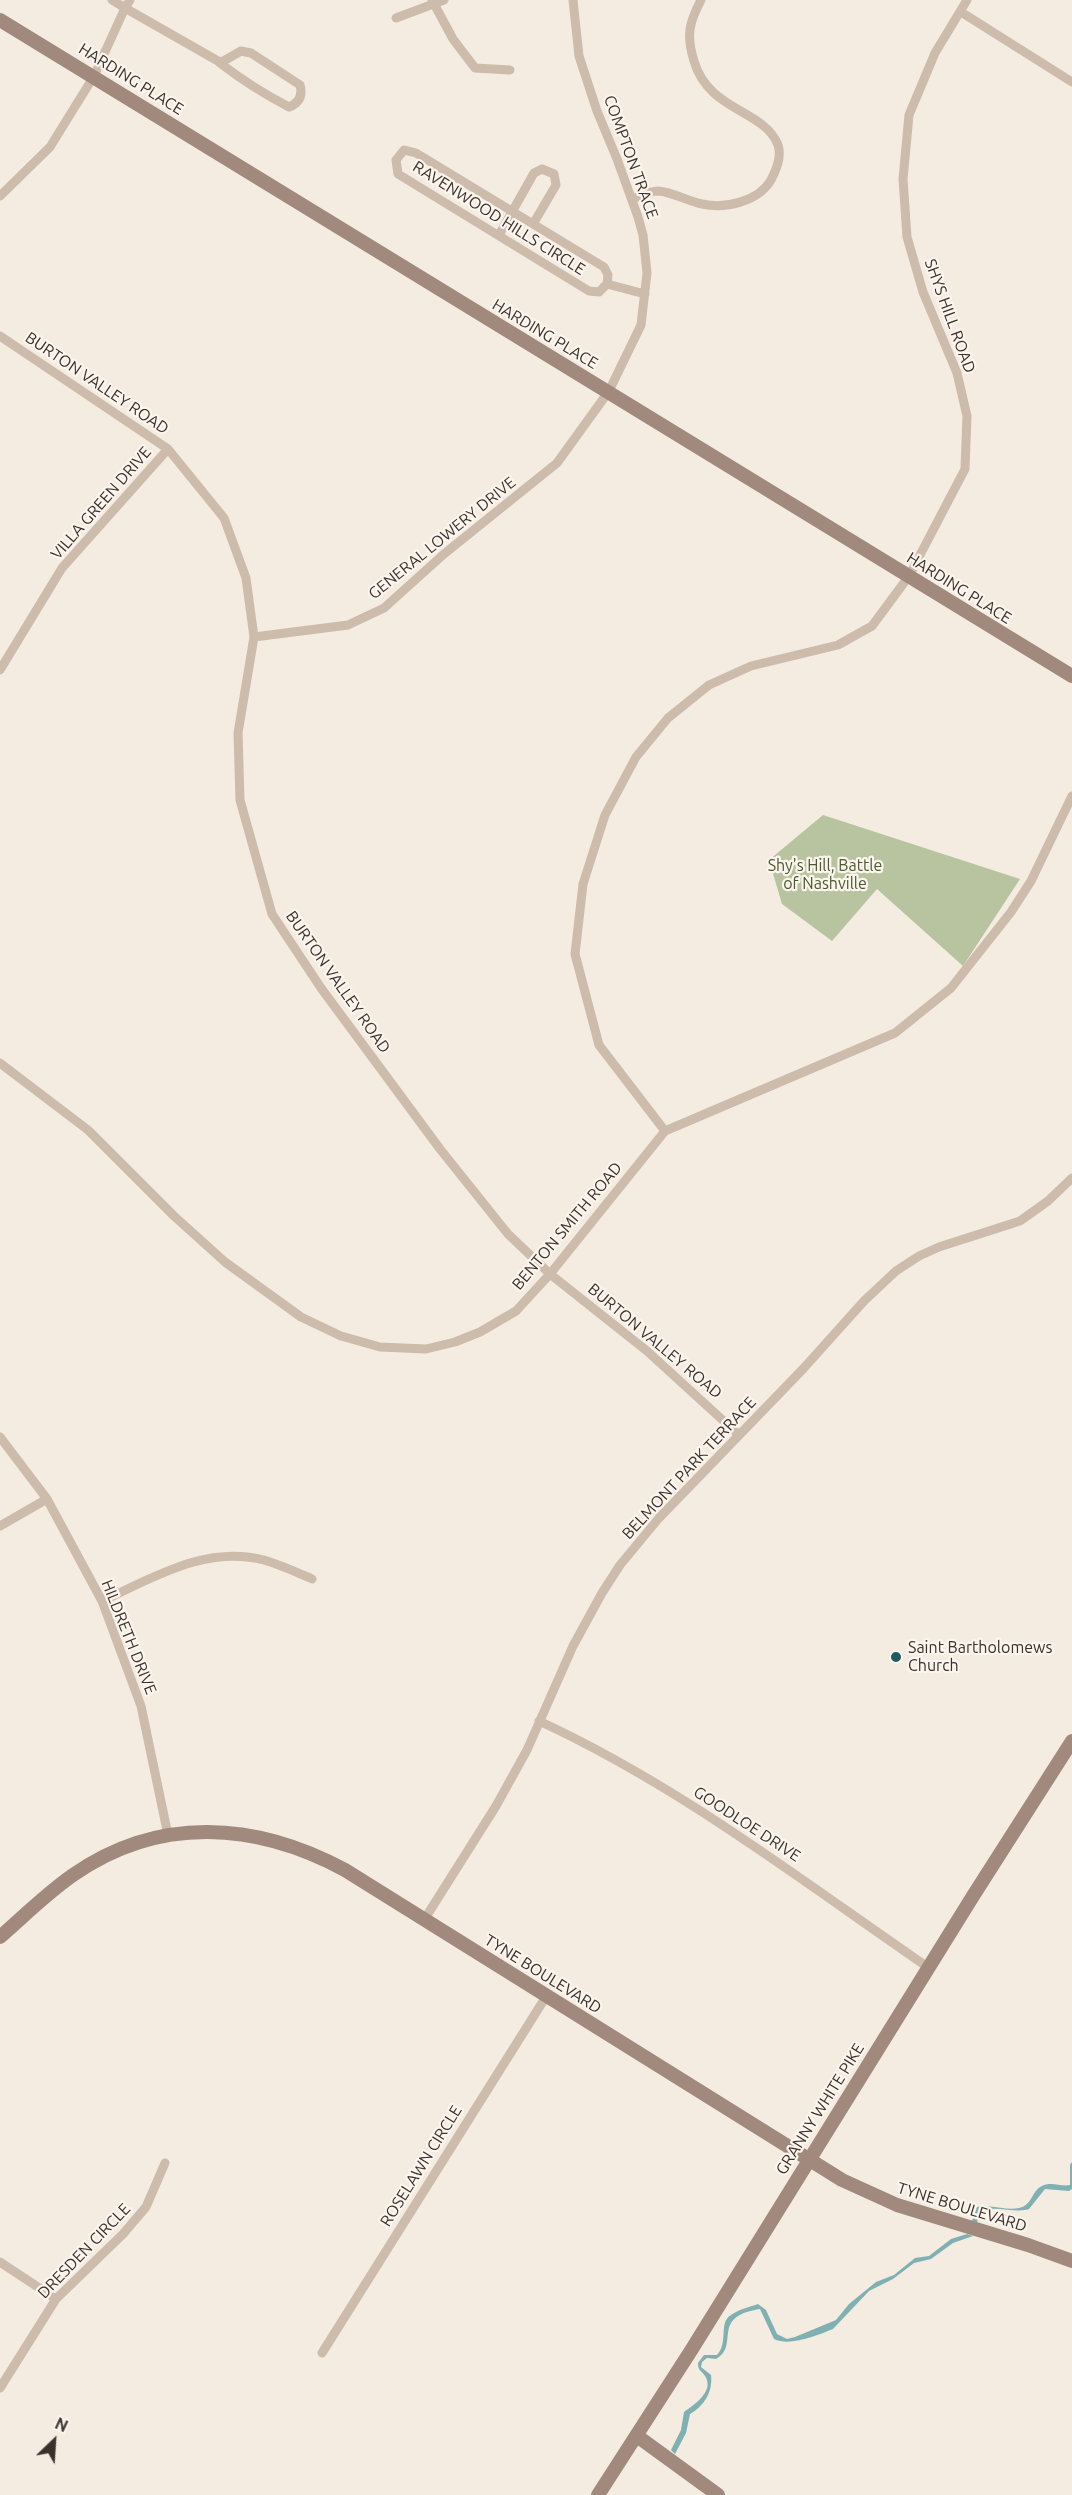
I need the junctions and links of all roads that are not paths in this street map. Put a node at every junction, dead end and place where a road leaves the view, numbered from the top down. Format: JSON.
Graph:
{"nodes":[{"id":1,"x":112,"y":0,"type":"edge"},
{"id":2,"x":444,"y":0,"type":"edge"},
{"id":3,"x":573,"y":0,"type":"edge"},
{"id":4,"x":701,"y":0,"type":"edge"},
{"id":5,"x":967,"y":0,"type":"edge"},
{"id":6,"x":433,"y":2,"type":"edge"},
{"id":7,"x":127,"y":4,"type":"edge"},
{"id":8,"x":961,"y":12,"type":"junction"},
{"id":9,"x":396,"y":18,"type":"dead end"},
{"id":10,"x":0,"y":20,"type":"edge"},
{"id":11,"x":220,"y":63,"type":"junction"},
{"id":12,"x":510,"y":70,"type":"dead end"},
{"id":13,"x":94,"y":76,"type":"junction"},
{"id":14,"x":1072,"y":82,"type":"edge"},
{"id":15,"x":0,"y":196,"type":"edge"},
{"id":16,"x":632,"y":199,"type":"junction"},
{"id":17,"x":512,"y":211,"type":"junction"},
{"id":18,"x":533,"y":224,"type":"junction"},
{"id":19,"x":499,"y":235,"type":"junction"},
{"id":20,"x":607,"y":284,"type":"junction"},
{"id":21,"x":645,"y":294,"type":"junction"},
{"id":22,"x":0,"y":336,"type":"edge"},
{"id":23,"x":609,"y":391,"type":"junction"},
{"id":24,"x":168,"y":449,"type":"junction"},
{"id":25,"x":909,"y":576,"type":"junction"},
{"id":26,"x":254,"y":637,"type":"junction"},
{"id":27,"x":0,"y":670,"type":"edge"},
{"id":28,"x":1072,"y":676,"type":"edge"},
{"id":29,"x":1072,"y":796,"type":"edge"},
{"id":30,"x":0,"y":1063,"type":"edge"},
{"id":31,"x":665,"y":1131,"type":"junction"},
{"id":32,"x":1072,"y":1178,"type":"edge"},
{"id":33,"x":550,"y":1274,"type":"junction"},
{"id":34,"x":739,"y":1435,"type":"junction"},
{"id":35,"x":0,"y":1437,"type":"edge"},
{"id":36,"x":48,"y":1499,"type":"junction"},
{"id":37,"x":0,"y":1526,"type":"edge"},
{"id":38,"x":312,"y":1579,"type":"dead end"},
{"id":39,"x":102,"y":1601,"type":"junction"},
{"id":40,"x":539,"y":1721,"type":"junction"},
{"id":41,"x":1070,"y":1747,"type":"edge"},
{"id":42,"x":168,"y":1835,"type":"junction"},
{"id":43,"x":424,"y":1920,"type":"junction"},
{"id":44,"x":0,"y":1937,"type":"edge"},
{"id":45,"x":929,"y":1968,"type":"junction"},
{"id":46,"x":547,"y":1995,"type":"junction"},
{"id":47,"x":808,"y":2159,"type":"junction"},
{"id":48,"x":165,"y":2163,"type":"dead end"},
{"id":49,"x":1072,"y":2261,"type":"edge"},
{"id":50,"x":0,"y":2262,"type":"edge"},
{"id":51,"x":56,"y":2299,"type":"junction"},
{"id":52,"x":322,"y":2353,"type":"dead end"},
{"id":53,"x":0,"y":2388,"type":"edge"},
{"id":54,"x":637,"y":2436,"type":"junction"},
{"id":55,"x":598,"y":2495,"type":"edge"},
{"id":56,"x":718,"y":2495,"type":"edge"}],
"edges":[{"from":1,"to":7,"type":"street"},
{"from":2,"to":6,"type":"street"},
{"from":3,"to":16,"type":"street","name":"COMPTON TRACE"},
{"from":4,"to":16,"type":"street"},
{"from":5,"to":8,"type":"street","name":"SHYS HILL ROAD"},
{"from":6,"to":9,"type":"street"},
{"from":6,"to":12,"type":"street"},
{"from":7,"to":11,"type":"street"},
{"from":7,"to":13,"type":"street"},
{"from":8,"to":14,"type":"street"},
{"from":8,"to":25,"type":"street","name":"SHYS HILL ROAD"},
{"from":10,"to":13,"type":"main road","name":"HARDING PLACE"},
{"from":11,"to":11,"type":"street"},
{"from":13,"to":15,"type":"street"},
{"from":13,"to":23,"type":"main road","name":"HARDING PLACE"},
{"from":16,"to":21,"type":"street","name":"COMPTON TRACE"},
{"from":17,"to":18,"type":"street","name":"RAVENWOOD HILLS CIRCLE"},
{"from":17,"to":18,"type":"street"},
{"from":17,"to":19,"type":"street"},
{"from":17,"to":19,"type":"street","name":"RAVENWOOD HILLS CIRCLE"},
{"from":18,"to":20,"type":"street","name":"RAVENWOOD HILLS CIRCLE"},
{"from":19,"to":20,"type":"street","name":"RAVENWOOD HILLS CIRCLE"},
{"from":20,"to":21,"type":"street","name":"RAVENWOOD HILLS CIRCLE"},
{"from":21,"to":23,"type":"street","name":"COMPTON TRACE"},
{"from":22,"to":24,"type":"street","name":"BURTON VALLEY ROAD"},
{"from":23,"to":25,"type":"main road","name":"HARDING PLACE"},
{"from":23,"to":26,"type":"street","name":"GENERAL LOWERY DRIVE"},
{"from":24,"to":26,"type":"street","name":"BURTON VALLEY ROAD"},
{"from":24,"to":27,"type":"street","name":"VILLA GREEN DRIVE"},
{"from":25,"to":28,"type":"main road","name":"HARDING PLACE"},
{"from":25,"to":31,"type":"street","name":"SHYS HILL ROAD"},
{"from":26,"to":33,"type":"street","name":"BURTON VALLEY ROAD"},
{"from":29,"to":31,"type":"street","name":"BENTON SMITH ROAD"},
{"from":30,"to":33,"type":"street","name":"BENTON SMITH ROAD"},
{"from":31,"to":33,"type":"street","name":"BENTON SMITH ROAD"},
{"from":32,"to":34,"type":"street","name":"BELMONT PARK TERRACE"},
{"from":33,"to":34,"type":"street","name":"BURTON VALLEY ROAD"},
{"from":34,"to":40,"type":"street","name":"BELMONT PARK TERRACE"},
{"from":35,"to":36,"type":"street","name":"HILDRETH DRIVE"},
{"from":36,"to":37,"type":"street"},
{"from":36,"to":39,"type":"street","name":"HILDRETH DRIVE"},
{"from":38,"to":39,"type":"street"},
{"from":39,"to":42,"type":"street","name":"HILDRETH DRIVE"},
{"from":40,"to":43,"type":"street","name":"BELMONT PARK TERRACE"},
{"from":40,"to":45,"type":"street","name":"GOODLOE DRIVE"},
{"from":41,"to":45,"type":"main road","name":"GRANNY WHITE PIKE"},
{"from":42,"to":43,"type":"main road","name":"TYNE BOULEVARD"},
{"from":42,"to":44,"type":"main road","name":"TYNE BOULEVARD"},
{"from":43,"to":46,"type":"main road","name":"TYNE BOULEVARD"},
{"from":45,"to":47,"type":"main road","name":"GRANNY WHITE PIKE"},
{"from":46,"to":47,"type":"main road","name":"TYNE BOULEVARD"},
{"from":46,"to":52,"type":"street","name":"ROSELAWN CIRCLE"},
{"from":47,"to":49,"type":"main road","name":"TYNE BOULEVARD"},
{"from":47,"to":54,"type":"main road","name":"GRANNY WHITE PIKE"},
{"from":48,"to":51,"type":"street","name":"DRESDEN CIRCLE"},
{"from":50,"to":51,"type":"street"},
{"from":51,"to":53,"type":"street","name":"DRESDEN CIRCLE"},
{"from":54,"to":55,"type":"main road","name":"GRANNY WHITE PIKE"},
{"from":54,"to":56,"type":"main road"}]}
